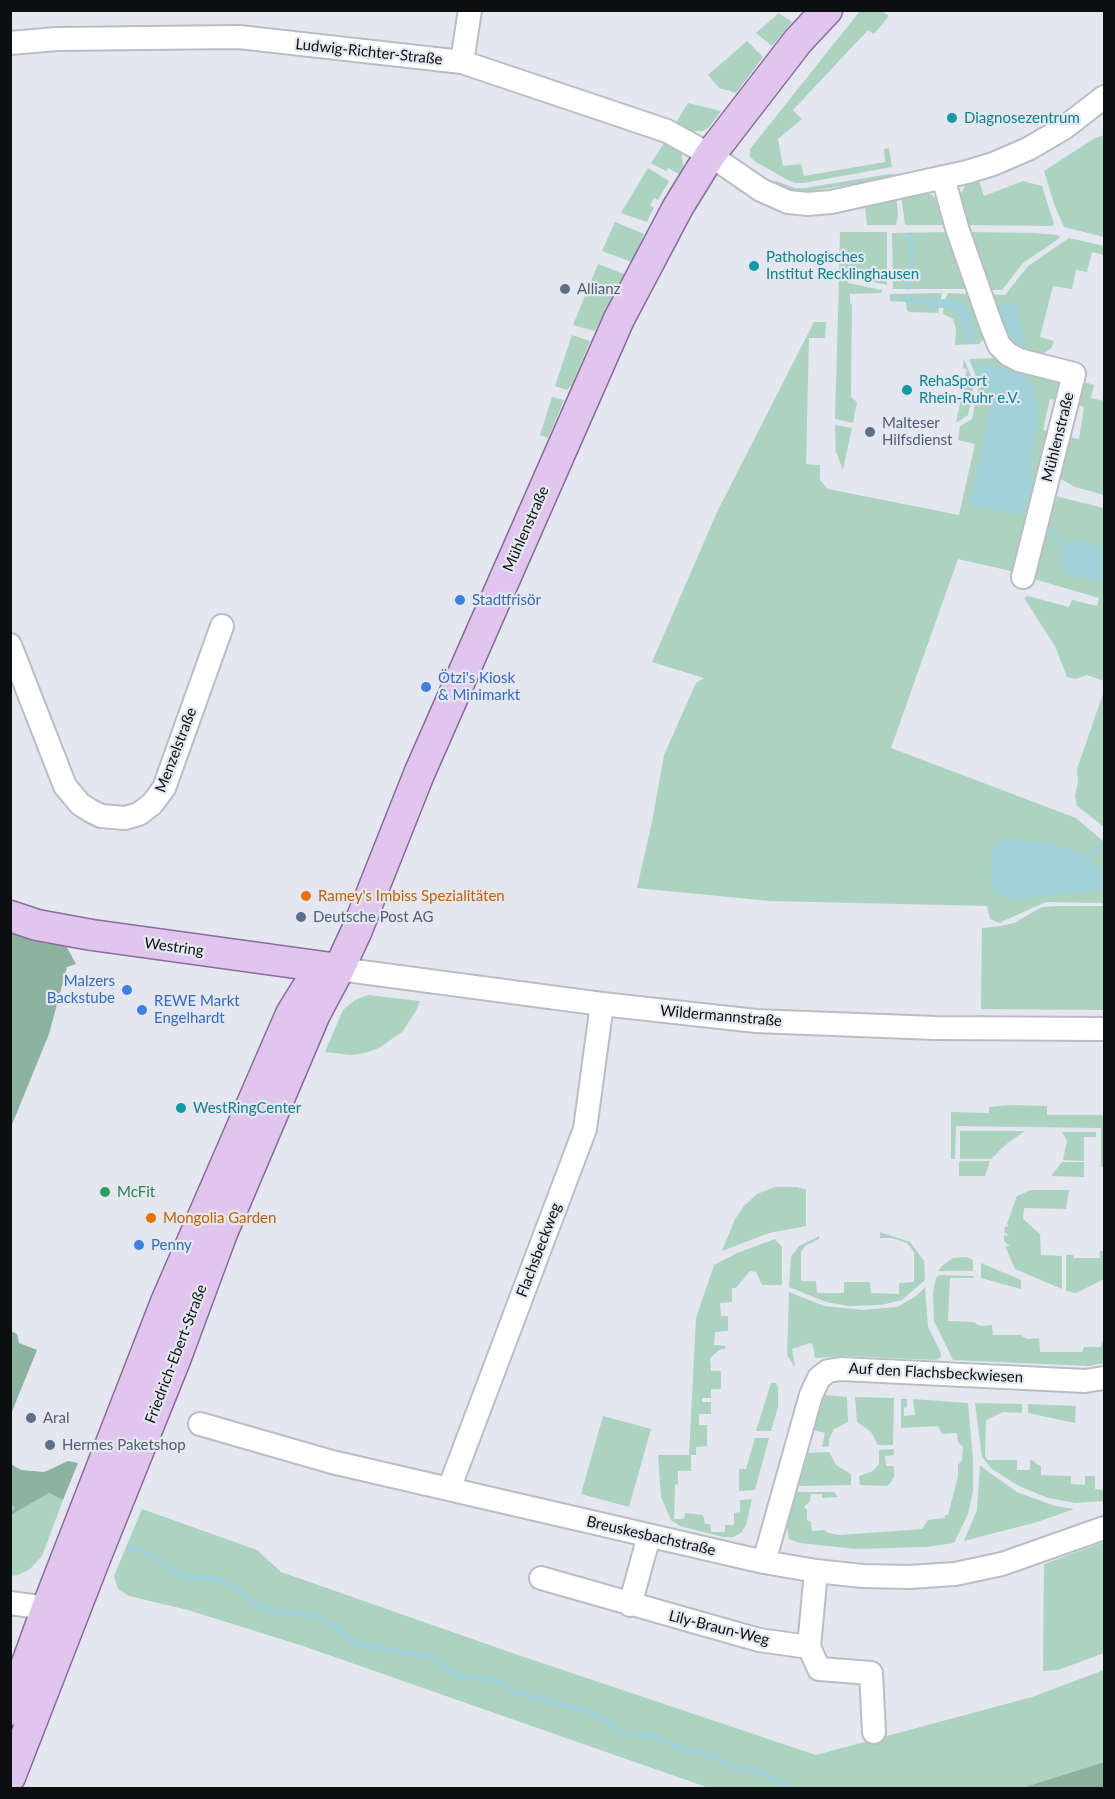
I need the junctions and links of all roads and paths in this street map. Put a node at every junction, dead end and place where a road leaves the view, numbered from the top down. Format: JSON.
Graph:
{"nodes":[{"id":1,"x":470,"y":10,"type":"edge"},
{"id":2,"x":827,"y":10,"type":"edge"},
{"id":3,"x":10,"y":43,"type":"edge"},
{"id":4,"x":462,"y":62,"type":"junction"},
{"id":5,"x":1104,"y":97,"type":"edge"},
{"id":6,"x":710,"y":155,"type":"junction"},
{"id":7,"x":944,"y":177,"type":"junction"},
{"id":8,"x":1023,"y":577,"type":"dead end"},
{"id":9,"x":222,"y":626,"type":"dead end"},
{"id":10,"x":10,"y":645,"type":"edge"},
{"id":11,"x":10,"y":916,"type":"edge"},
{"id":12,"x":330,"y":968,"type":"junction"},
{"id":13,"x":602,"y":1004,"type":"junction"},
{"id":14,"x":1104,"y":1029,"type":"edge"},
{"id":15,"x":1104,"y":1378,"type":"edge"},
{"id":16,"x":200,"y":1424,"type":"dead end"},
{"id":17,"x":449,"y":1490,"type":"junction"},
{"id":18,"x":1104,"y":1528,"type":"edge"},
{"id":19,"x":649,"y":1536,"type":"junction"},
{"id":20,"x":764,"y":1562,"type":"junction"},
{"id":21,"x":816,"y":1571,"type":"junction"},
{"id":22,"x":541,"y":1578,"type":"dead end"},
{"id":23,"x":78,"y":1602,"type":"junction"},
{"id":24,"x":10,"y":1603,"type":"edge"},
{"id":25,"x":630,"y":1605,"type":"junction"},
{"id":26,"x":47,"y":1608,"type":"junction"},
{"id":27,"x":809,"y":1647,"type":"junction"},
{"id":28,"x":10,"y":1710,"type":"edge"},
{"id":29,"x":874,"y":1732,"type":"dead end"},
{"id":30,"x":10,"y":1777,"type":"edge"}],
"edges":[{"from":1,"to":4,"type":"street"},
{"from":2,"to":6,"type":"main road","name":"Mühlenstraße"},
{"from":3,"to":4,"type":"street","name":"Ludwig-Richter-Straße"},
{"from":4,"to":6,"type":"street","name":"Ludwig-Richter-Straße"},
{"from":5,"to":7,"type":"street"},
{"from":6,"to":7,"type":"street"},
{"from":6,"to":12,"type":"main road","name":"Mühlenstraße"},
{"from":7,"to":8,"type":"street","name":"Mühlenstraße"},
{"from":9,"to":10,"type":"street","name":"Menzelstraße"},
{"from":11,"to":12,"type":"main road","name":"Westring"},
{"from":12,"to":13,"type":"street","name":"Wildermannstraße"},
{"from":12,"to":23,"type":"main road","name":"Friedrich-Ebert-Straße"},
{"from":12,"to":26,"type":"main road","name":"Friedrich-Ebert-Straße"},
{"from":13,"to":14,"type":"street","name":"Wildermannstraße"},
{"from":13,"to":17,"type":"street","name":"Flachsbeckweg"},
{"from":15,"to":20,"type":"street","name":"Auf den Flachsbeckwiesen"},
{"from":16,"to":17,"type":"street","name":"Breuskesbachstraße"},
{"from":17,"to":19,"type":"street","name":"Breuskesbachstraße"},
{"from":18,"to":21,"type":"street","name":"Breuskesbachstraße"},
{"from":19,"to":20,"type":"street","name":"Breuskesbachstraße"},
{"from":19,"to":25,"type":"street"},
{"from":20,"to":21,"type":"street","name":"Breuskesbachstraße"},
{"from":21,"to":27,"type":"street"},
{"from":22,"to":25,"type":"street","name":"Lily-Braun-Weg"},
{"from":23,"to":26,"type":"street"},
{"from":23,"to":30,"type":"main road","name":"Friedrich-Ebert-Straße"},
{"from":24,"to":26,"type":"street"},
{"from":25,"to":27,"type":"street","name":"Lily-Braun-Weg"},
{"from":26,"to":28,"type":"main road","name":"Friedrich-Ebert-Straße"},
{"from":27,"to":29,"type":"street"}]}
